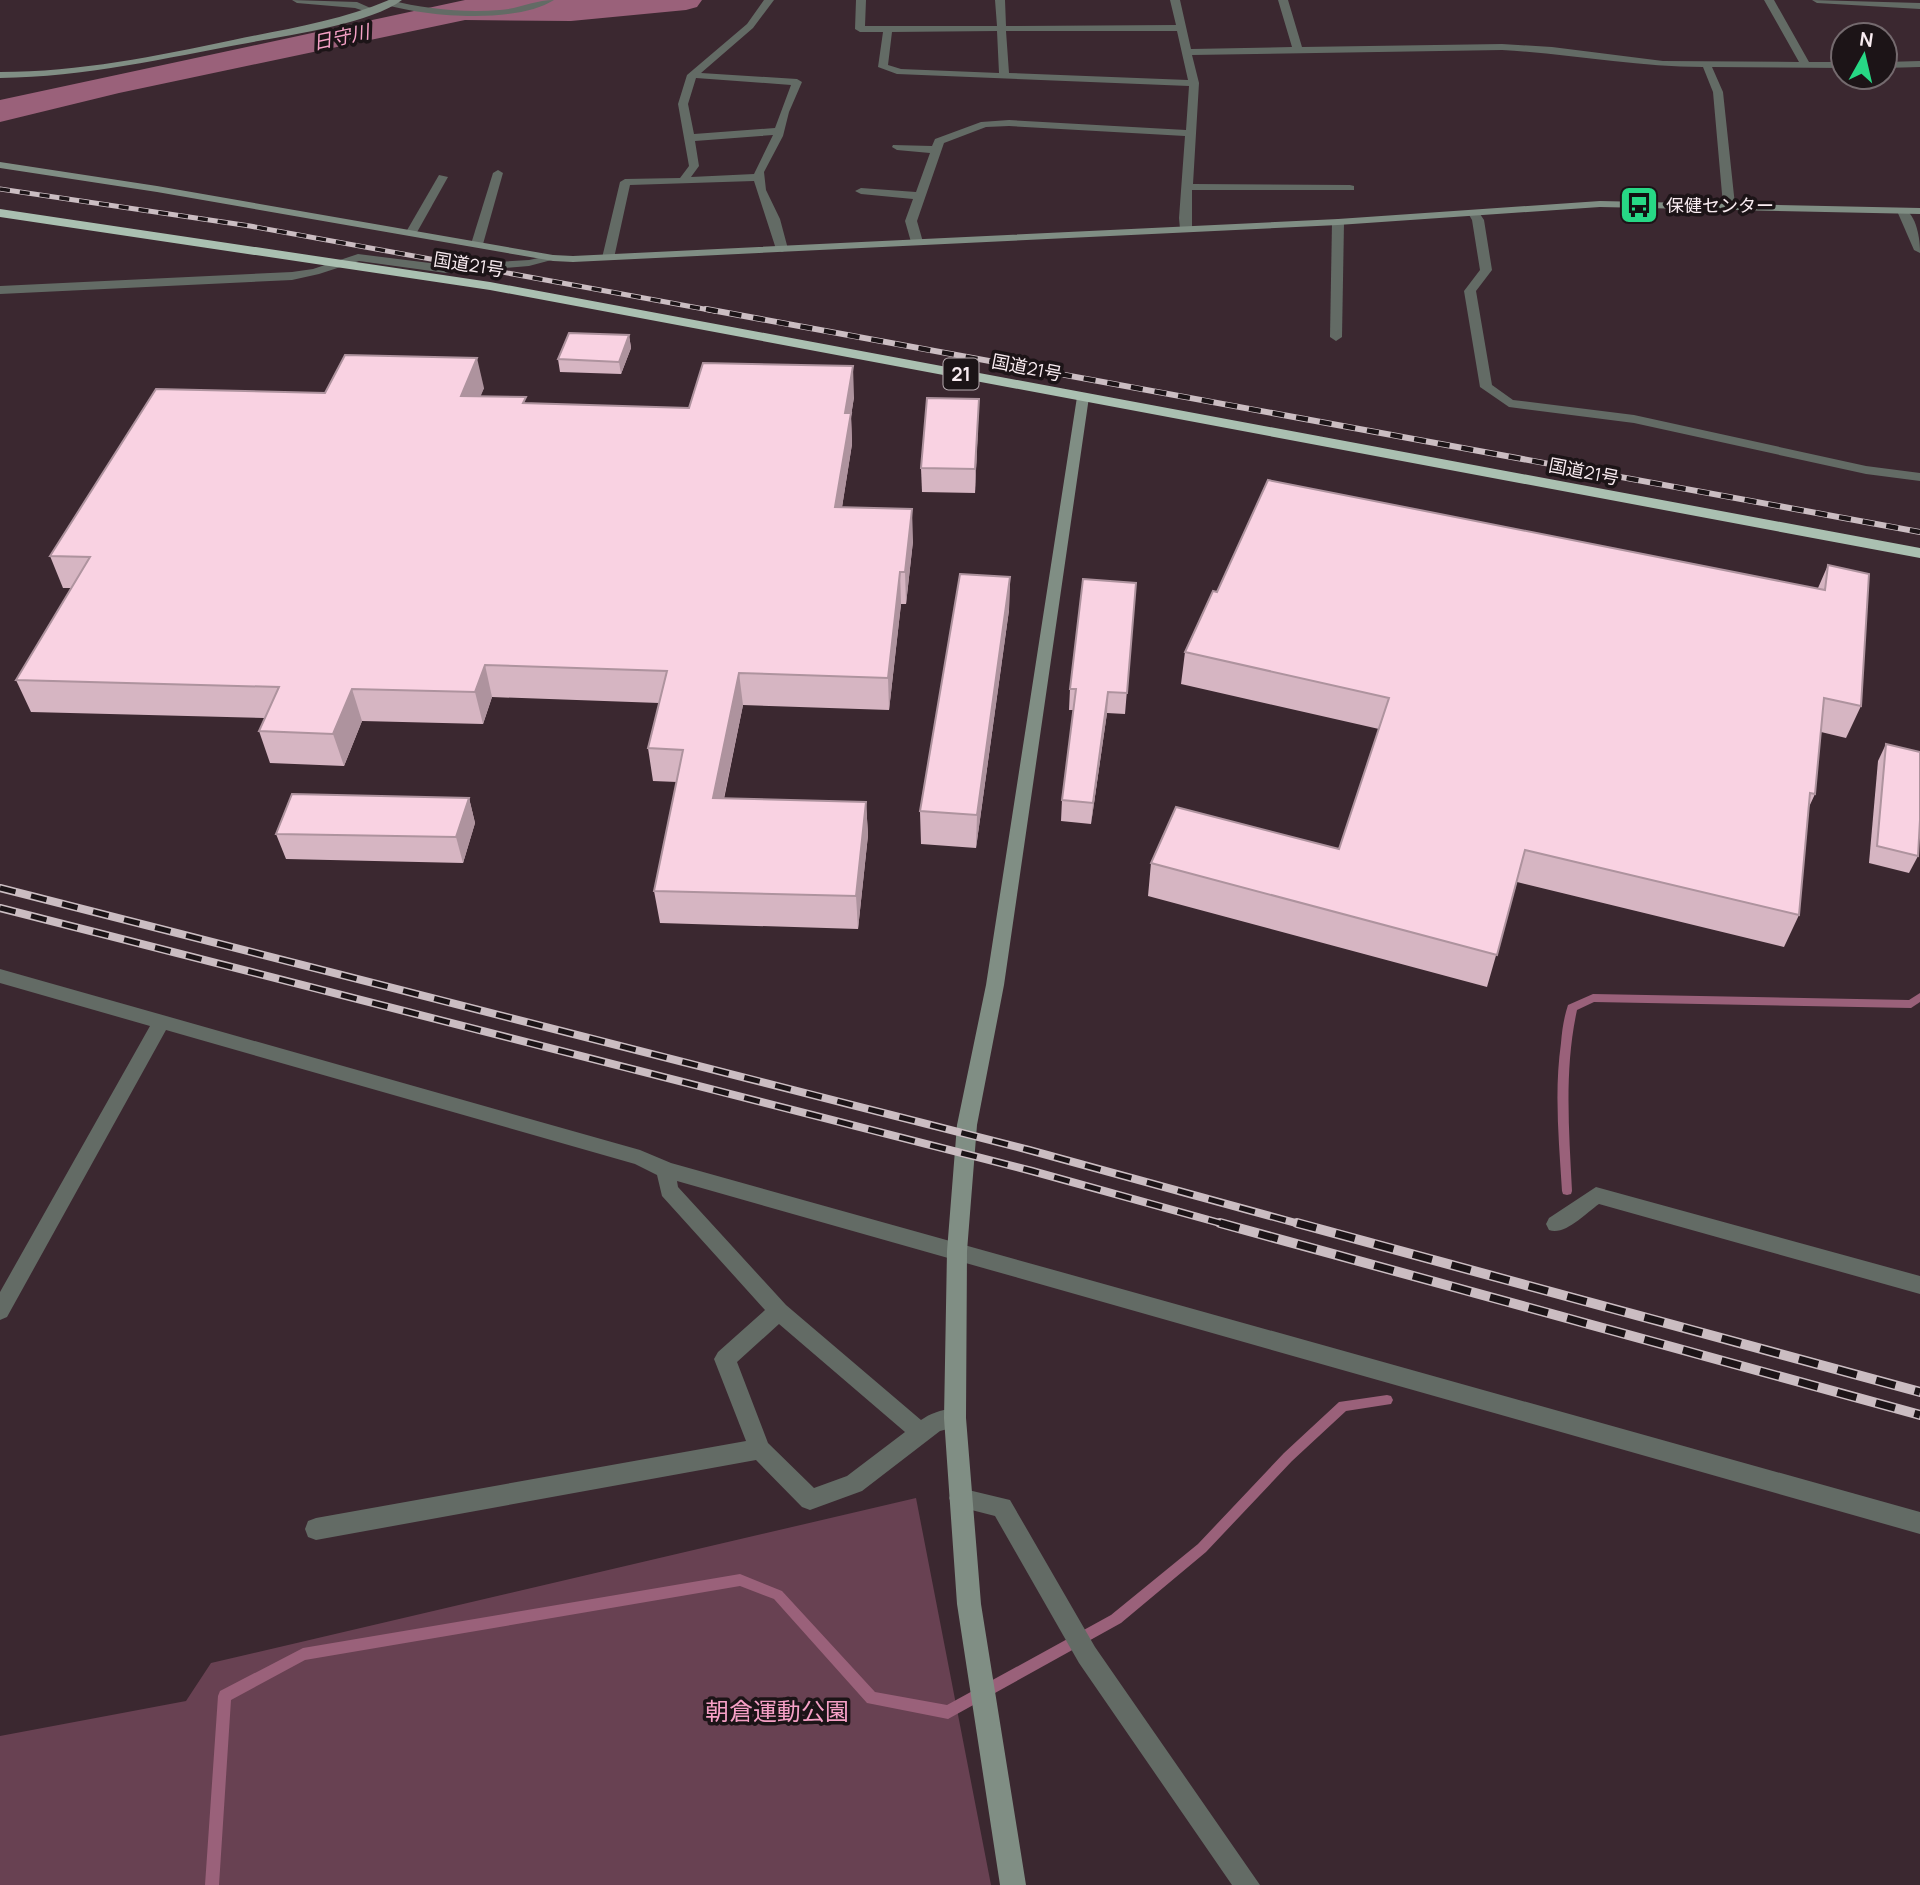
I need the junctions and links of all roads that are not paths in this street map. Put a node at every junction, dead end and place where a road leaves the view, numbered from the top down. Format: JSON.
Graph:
{"nodes":[{"id":1,"x":297,"y":0,"type":"edge"},
{"id":2,"x":549,"y":0,"type":"edge"},
{"id":3,"x":769,"y":0,"type":"edge"},
{"id":4,"x":861,"y":0,"type":"edge"},
{"id":5,"x":1000,"y":0,"type":"edge"},
{"id":6,"x":1175,"y":0,"type":"edge"},
{"id":7,"x":1283,"y":0,"type":"edge"},
{"id":8,"x":1769,"y":0,"type":"edge"},
{"id":9,"x":1817,"y":0,"type":"edge"},
{"id":10,"x":393,"y":2,"type":"edge"},
{"id":11,"x":1920,"y":6,"type":"edge"},
{"id":12,"x":370,"y":10,"type":"junction"},
{"id":13,"x":1181,"y":28,"type":"junction"},
{"id":14,"x":888,"y":29,"type":"junction"},
{"id":15,"x":1001,"y":29,"type":"junction"},
{"id":16,"x":1298,"y":50,"type":"junction"},
{"id":17,"x":1187,"y":52,"type":"junction"},
{"id":18,"x":1920,"y":64,"type":"edge"},
{"id":19,"x":1829,"y":65,"type":"edge"},
{"id":20,"x":1899,"y":65,"type":"edge"},
{"id":21,"x":1707,"y":66,"type":"junction"},
{"id":22,"x":1807,"y":66,"type":"junction"},
{"id":23,"x":0,"y":75,"type":"edge"},
{"id":24,"x":692,"y":75,"type":"junction"},
{"id":25,"x":1004,"y":76,"type":"junction"},
{"id":26,"x":1194,"y":83,"type":"junction"},
{"id":27,"x":779,"y":131,"type":"junction"},
{"id":28,"x":1191,"y":133,"type":"junction"},
{"id":29,"x":689,"y":138,"type":"junction"},
{"id":30,"x":897,"y":147,"type":"dead end"},
{"id":31,"x":936,"y":150,"type":"junction"},
{"id":32,"x":0,"y":165,"type":"edge"},
{"id":33,"x":498,"y":173,"type":"dead end"},
{"id":34,"x":443,"y":177,"type":"dead end"},
{"id":35,"x":759,"y":177,"type":"junction"},
{"id":36,"x":683,"y":181,"type":"junction"},
{"id":37,"x":1187,"y":187,"type":"junction"},
{"id":38,"x":1350,"y":188,"type":"dead end"},
{"id":39,"x":861,"y":191,"type":"dead end"},
{"id":40,"x":920,"y":196,"type":"junction"},
{"id":41,"x":1729,"y":205,"type":"junction"},
{"id":42,"x":1903,"y":211,"type":"junction"},
{"id":43,"x":1920,"y":211,"type":"edge"},
{"id":44,"x":0,"y":213,"type":"edge"},
{"id":45,"x":1474,"y":213,"type":"junction"},
{"id":46,"x":1338,"y":222,"type":"junction"},
{"id":47,"x":1186,"y":229,"type":"junction"},
{"id":48,"x":411,"y":232,"type":"junction"},
{"id":49,"x":917,"y":242,"type":"junction"},
{"id":50,"x":477,"y":244,"type":"junction"},
{"id":51,"x":782,"y":249,"type":"junction"},
{"id":52,"x":1920,"y":250,"type":"edge"},
{"id":53,"x":553,"y":258,"type":"junction"},
{"id":54,"x":608,"y":258,"type":"junction"},
{"id":55,"x":337,"y":264,"type":"junction"},
{"id":56,"x":0,"y":290,"type":"edge"},
{"id":57,"x":1336,"y":337,"type":"dead end"},
{"id":58,"x":1083,"y":397,"type":"junction"},
{"id":59,"x":1920,"y":477,"type":"edge"},
{"id":60,"x":1920,"y":553,"type":"edge"},
{"id":61,"x":0,"y":976,"type":"edge"},
{"id":62,"x":162,"y":1021,"type":"junction"},
{"id":63,"x":666,"y":1170,"type":"junction"},
{"id":64,"x":1556,"y":1224,"type":"dead end"},
{"id":65,"x":957,"y":1251,"type":"junction"},
{"id":66,"x":1920,"y":1285,"type":"edge"},
{"id":67,"x":0,"y":1311,"type":"edge"},
{"id":68,"x":779,"y":1311,"type":"junction"},
{"id":69,"x":955,"y":1418,"type":"junction"},
{"id":70,"x":919,"y":1432,"type":"junction"},
{"id":71,"x":760,"y":1449,"type":"junction"},
{"id":72,"x":960,"y":1498,"type":"junction"},
{"id":73,"x":1920,"y":1523,"type":"edge"},
{"id":74,"x":316,"y":1529,"type":"dead end"},
{"id":75,"x":1013,"y":1885,"type":"edge"},
{"id":76,"x":1247,"y":1885,"type":"edge"}],
"edges":[{"from":1,"to":12,"type":"street"},
{"from":2,"to":10,"type":"street"},
{"from":3,"to":24,"type":"street"},
{"from":4,"to":14,"type":"street"},
{"from":5,"to":15,"type":"street"},
{"from":6,"to":13,"type":"street"},
{"from":7,"to":16,"type":"street"},
{"from":8,"to":22,"type":"street"},
{"from":9,"to":11,"type":"street"},
{"from":10,"to":12,"type":"street"},
{"from":12,"to":23,"type":"street"},
{"from":13,"to":15,"type":"street"},
{"from":13,"to":17,"type":"street"},
{"from":14,"to":15,"type":"street"},
{"from":14,"to":25,"type":"street"},
{"from":15,"to":25,"type":"street"},
{"from":16,"to":17,"type":"street"},
{"from":16,"to":21,"type":"street"},
{"from":17,"to":26,"type":"street"},
{"from":18,"to":20,"type":"street"},
{"from":19,"to":22,"type":"street"},
{"from":21,"to":22,"type":"street"},
{"from":21,"to":41,"type":"street"},
{"from":24,"to":27,"type":"street"},
{"from":24,"to":29,"type":"street"},
{"from":25,"to":26,"type":"street"},
{"from":26,"to":28,"type":"street"},
{"from":27,"to":29,"type":"street"},
{"from":27,"to":35,"type":"street"},
{"from":28,"to":31,"type":"street"},
{"from":28,"to":37,"type":"street"},
{"from":29,"to":36,"type":"street"},
{"from":30,"to":31,"type":"street"},
{"from":31,"to":40,"type":"street"},
{"from":32,"to":48,"type":"street"},
{"from":33,"to":50,"type":"street"},
{"from":34,"to":48,"type":"street"},
{"from":35,"to":36,"type":"street"},
{"from":35,"to":51,"type":"street"},
{"from":36,"to":54,"type":"street"},
{"from":37,"to":38,"type":"street"},
{"from":37,"to":47,"type":"street"},
{"from":39,"to":40,"type":"street"},
{"from":40,"to":49,"type":"street"},
{"from":41,"to":42,"type":"street"},
{"from":41,"to":45,"type":"street"},
{"from":42,"to":43,"type":"street"},
{"from":42,"to":52,"type":"street"},
{"from":44,"to":55,"type":"highway","name":"国道21号","number":"21"},
{"from":45,"to":46,"type":"street"},
{"from":45,"to":59,"type":"street"},
{"from":46,"to":47,"type":"street"},
{"from":46,"to":57,"type":"street"},
{"from":47,"to":49,"type":"street"},
{"from":48,"to":50,"type":"street"},
{"from":49,"to":51,"type":"street"},
{"from":50,"to":53,"type":"street"},
{"from":51,"to":54,"type":"street"},
{"from":53,"to":54,"type":"street"},
{"from":53,"to":55,"type":"street"},
{"from":55,"to":56,"type":"street"},
{"from":55,"to":58,"type":"highway","name":"国道21号","number":"21"},
{"from":58,"to":60,"type":"highway","name":"国道21号","number":"21"},
{"from":58,"to":65,"type":"street"},
{"from":61,"to":62,"type":"street"},
{"from":62,"to":63,"type":"street"},
{"from":62,"to":67,"type":"street"},
{"from":63,"to":65,"type":"street"},
{"from":63,"to":68,"type":"street"},
{"from":64,"to":66,"type":"street"},
{"from":65,"to":69,"type":"street"},
{"from":65,"to":73,"type":"street"},
{"from":68,"to":70,"type":"street"},
{"from":68,"to":71,"type":"street"},
{"from":69,"to":70,"type":"street"},
{"from":69,"to":72,"type":"street"},
{"from":70,"to":71,"type":"street"},
{"from":71,"to":74,"type":"street"},
{"from":72,"to":75,"type":"street"},
{"from":72,"to":76,"type":"street"}]}
